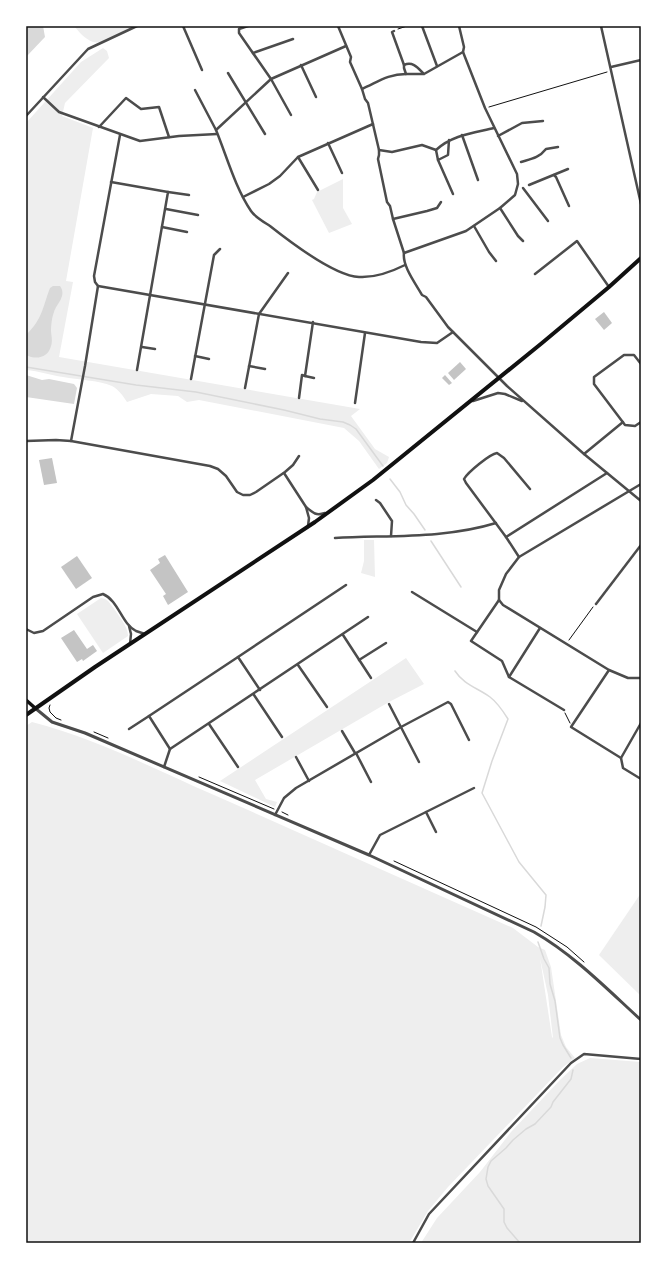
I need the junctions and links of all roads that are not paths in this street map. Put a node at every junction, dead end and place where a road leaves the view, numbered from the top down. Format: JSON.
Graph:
{"nodes":[{"id":1,"x":137,"y":26,"type":"edge"},
{"id":2,"x":183,"y":26,"type":"edge"},
{"id":3,"x":248,"y":26,"type":"edge"},
{"id":4,"x":338,"y":26,"type":"edge"},
{"id":5,"x":422,"y":26,"type":"edge"},
{"id":6,"x":459,"y":26,"type":"edge"},
{"id":7,"x":601,"y":26,"type":"edge"},
{"id":8,"x":238,"y":28,"type":"edge"},
{"id":9,"x":394,"y":31,"type":"road end"},
{"id":10,"x":293,"y":39,"type":"dead end"},
{"id":11,"x":346,"y":46,"type":"junction"},
{"id":12,"x":463,"y":52,"type":"junction"},
{"id":13,"x":253,"y":53,"type":"junction"},
{"id":14,"x":641,"y":60,"type":"edge"},
{"id":15,"x":301,"y":65,"type":"junction"},
{"id":16,"x":404,"y":65,"type":"junction"},
{"id":17,"x":437,"y":66,"type":"junction"},
{"id":18,"x":611,"y":67,"type":"junction"},
{"id":19,"x":202,"y":70,"type":"dead end"},
{"id":20,"x":228,"y":73,"type":"dead end"},
{"id":21,"x":406,"y":74,"type":"junction"},
{"id":22,"x":424,"y":74,"type":"junction"},
{"id":23,"x":271,"y":79,"type":"junction"},
{"id":24,"x":362,"y":89,"type":"junction"},
{"id":25,"x":195,"y":90,"type":"dead end"},
{"id":26,"x":43,"y":97,"type":"junction"},
{"id":27,"x":316,"y":98,"type":"dead end"},
{"id":28,"x":246,"y":102,"type":"junction"},
{"id":29,"x":290,"y":115,"type":"dead end"},
{"id":30,"x":26,"y":116,"type":"edge"},
{"id":31,"x":543,"y":121,"type":"dead end"},
{"id":32,"x":373,"y":124,"type":"junction"},
{"id":33,"x":99,"y":127,"type":"junction"},
{"id":34,"x":494,"y":128,"type":"junction"},
{"id":35,"x":216,"y":130,"type":"junction"},
{"id":36,"x":218,"y":134,"type":"junction"},
{"id":37,"x":265,"y":134,"type":"dead end"},
{"id":38,"x":120,"y":135,"type":"junction"},
{"id":39,"x":462,"y":136,"type":"junction"},
{"id":40,"x":498,"y":136,"type":"junction"},
{"id":41,"x":169,"y":138,"type":"junction"},
{"id":42,"x":449,"y":140,"type":"junction"},
{"id":43,"x":328,"y":144,"type":"junction"},
{"id":44,"x":558,"y":147,"type":"dead end"},
{"id":45,"x":379,"y":150,"type":"junction"},
{"id":46,"x":436,"y":150,"type":"junction"},
{"id":47,"x":298,"y":156,"type":"junction"},
{"id":48,"x":438,"y":160,"type":"junction"},
{"id":49,"x":521,"y":162,"type":"dead end"},
{"id":50,"x":568,"y":169,"type":"dead end"},
{"id":51,"x":342,"y":173,"type":"dead end"},
{"id":52,"x":554,"y":175,"type":"junction"},
{"id":53,"x":478,"y":180,"type":"dead end"},
{"id":54,"x":112,"y":182,"type":"junction"},
{"id":55,"x":529,"y":185,"type":"dead end"},
{"id":56,"x":523,"y":188,"type":"dead end"},
{"id":57,"x":318,"y":190,"type":"dead end"},
{"id":58,"x":168,"y":192,"type":"junction"},
{"id":59,"x":453,"y":194,"type":"dead end"},
{"id":60,"x":189,"y":195,"type":"dead end"},
{"id":61,"x":242,"y":197,"type":"junction"},
{"id":62,"x":441,"y":202,"type":"dead end"},
{"id":63,"x":641,"y":204,"type":"edge"},
{"id":64,"x":569,"y":206,"type":"dead end"},
{"id":65,"x":500,"y":208,"type":"junction"},
{"id":66,"x":166,"y":209,"type":"junction"},
{"id":67,"x":198,"y":215,"type":"dead end"},
{"id":68,"x":393,"y":219,"type":"junction"},
{"id":69,"x":548,"y":221,"type":"dead end"},
{"id":70,"x":474,"y":226,"type":"junction"},
{"id":71,"x":162,"y":227,"type":"junction"},
{"id":72,"x":187,"y":232,"type":"dead end"},
{"id":73,"x":523,"y":241,"type":"dead end"},
{"id":74,"x":220,"y":249,"type":"dead end"},
{"id":75,"x":404,"y":253,"type":"junction"},
{"id":76,"x":641,"y":258,"type":"edge"},
{"id":77,"x":496,"y":261,"type":"dead end"},
{"id":78,"x":406,"y":266,"type":"junction"},
{"id":79,"x":288,"y":273,"type":"dead end"},
{"id":80,"x":535,"y":274,"type":"dead end"},
{"id":81,"x":98,"y":286,"type":"junction"},
{"id":82,"x":609,"y":287,"type":"junction"},
{"id":83,"x":151,"y":294,"type":"junction"},
{"id":84,"x":205,"y":304,"type":"junction"},
{"id":85,"x":259,"y":314,"type":"junction"},
{"id":86,"x":312,"y":322,"type":"junction"},
{"id":87,"x":453,"y":332,"type":"junction"},
{"id":88,"x":365,"y":333,"type":"junction"},
{"id":89,"x":142,"y":347,"type":"junction"},
{"id":90,"x":155,"y":349,"type":"dead end"},
{"id":91,"x":195,"y":356,"type":"junction"},
{"id":92,"x":209,"y":359,"type":"dead end"},
{"id":93,"x":641,"y":364,"type":"edge"},
{"id":94,"x":249,"y":366,"type":"junction"},
{"id":95,"x":265,"y":369,"type":"dead end"},
{"id":96,"x":137,"y":370,"type":"dead end"},
{"id":97,"x":305,"y":376,"type":"junction"},
{"id":98,"x":314,"y":378,"type":"dead end"},
{"id":99,"x":499,"y":378,"type":"junction"},
{"id":100,"x":191,"y":379,"type":"dead end"},
{"id":101,"x":245,"y":388,"type":"dead end"},
{"id":102,"x":299,"y":398,"type":"dead end"},
{"id":103,"x":471,"y":401,"type":"junction"},
{"id":104,"x":524,"y":402,"type":"junction"},
{"id":105,"x":355,"y":403,"type":"dead end"},
{"id":106,"x":623,"y":422,"type":"junction"},
{"id":107,"x":641,"y":422,"type":"edge"},
{"id":108,"x":26,"y":441,"type":"edge"},
{"id":109,"x":70,"y":442,"type":"junction"},
{"id":110,"x":584,"y":454,"type":"junction"},
{"id":111,"x":299,"y":456,"type":"dead end"},
{"id":112,"x":284,"y":473,"type":"junction"},
{"id":113,"x":607,"y":473,"type":"junction"},
{"id":114,"x":641,"y":484,"type":"edge"},
{"id":115,"x":530,"y":490,"type":"dead end"},
{"id":116,"x":629,"y":492,"type":"junction"},
{"id":117,"x":376,"y":500,"type":"dead end"},
{"id":118,"x":641,"y":502,"type":"edge"},
{"id":119,"x":306,"y":507,"type":"junction"},
{"id":120,"x":328,"y":512,"type":"junction"},
{"id":121,"x":496,"y":523,"type":"junction"},
{"id":122,"x":308,"y":526,"type":"junction"},
{"id":123,"x":391,"y":536,"type":"junction"},
{"id":124,"x":506,"y":537,"type":"junction"},
{"id":125,"x":335,"y":538,"type":"dead end"},
{"id":126,"x":641,"y":545,"type":"edge"},
{"id":127,"x":519,"y":557,"type":"junction"},
{"id":128,"x":346,"y":585,"type":"dead end"},
{"id":129,"x":412,"y":592,"type":"dead end"},
{"id":130,"x":499,"y":600,"type":"junction"},
{"id":131,"x":596,"y":604,"type":"road end"},
{"id":132,"x":368,"y":617,"type":"dead end"},
{"id":133,"x":129,"y":625,"type":"junction"},
{"id":134,"x":540,"y":628,"type":"junction"},
{"id":135,"x":26,"y":629,"type":"edge"},
{"id":136,"x":477,"y":632,"type":"junction"},
{"id":137,"x":146,"y":634,"type":"junction"},
{"id":138,"x":343,"y":635,"type":"junction"},
{"id":139,"x":386,"y":643,"type":"dead end"},
{"id":140,"x":130,"y":644,"type":"junction"},
{"id":141,"x":238,"y":657,"type":"junction"},
{"id":142,"x":359,"y":660,"type":"junction"},
{"id":143,"x":298,"y":665,"type":"junction"},
{"id":144,"x":609,"y":670,"type":"junction"},
{"id":145,"x":510,"y":677,"type":"junction"},
{"id":146,"x":370,"y":678,"type":"dead end"},
{"id":147,"x":641,"y":678,"type":"edge"},
{"id":148,"x":260,"y":690,"type":"junction"},
{"id":149,"x":254,"y":695,"type":"junction"},
{"id":150,"x":26,"y":700,"type":"edge"},
{"id":151,"x":389,"y":704,"type":"dead end"},
{"id":152,"x":35,"y":708,"type":"junction"},
{"id":153,"x":327,"y":708,"type":"dead end"},
{"id":154,"x":564,"y":710,"type":"road end"},
{"id":155,"x":26,"y":715,"type":"edge"},
{"id":156,"x":149,"y":716,"type":"junction"},
{"id":157,"x":641,"y":723,"type":"edge"},
{"id":158,"x":209,"y":724,"type":"junction"},
{"id":159,"x":401,"y":727,"type":"junction"},
{"id":160,"x":129,"y":729,"type":"dead end"},
{"id":161,"x":342,"y":731,"type":"dead end"},
{"id":162,"x":282,"y":737,"type":"dead end"},
{"id":163,"x":469,"y":740,"type":"dead end"},
{"id":164,"x":170,"y":749,"type":"junction"},
{"id":165,"x":356,"y":753,"type":"junction"},
{"id":166,"x":296,"y":757,"type":"dead end"},
{"id":167,"x":621,"y":758,"type":"junction"},
{"id":168,"x":419,"y":762,"type":"dead end"},
{"id":169,"x":164,"y":767,"type":"junction"},
{"id":170,"x":238,"y":767,"type":"dead end"},
{"id":171,"x":641,"y":779,"type":"edge"},
{"id":172,"x":309,"y":780,"type":"junction"},
{"id":173,"x":372,"y":782,"type":"dead end"},
{"id":174,"x":474,"y":788,"type":"dead end"},
{"id":175,"x":426,"y":812,"type":"junction"},
{"id":176,"x":275,"y":815,"type":"junction"},
{"id":177,"x":436,"y":832,"type":"dead end"},
{"id":178,"x":369,"y":856,"type":"junction"},
{"id":179,"x":641,"y":1020,"type":"edge"},
{"id":180,"x":641,"y":1059,"type":"edge"},
{"id":181,"x":413,"y":1243,"type":"edge"}],
"edges":[{"from":1,"to":26,"type":"street"},
{"from":2,"to":19,"type":"street"},
{"from":3,"to":8,"type":"street"},
{"from":4,"to":11,"type":"street"},
{"from":5,"to":17,"type":"street"},
{"from":6,"to":12,"type":"street"},
{"from":7,"to":18,"type":"street"},
{"from":8,"to":13,"type":"street"},
{"from":9,"to":16,"type":"street"},
{"from":10,"to":13,"type":"street"},
{"from":11,"to":15,"type":"street"},
{"from":11,"to":24,"type":"street"},
{"from":12,"to":17,"type":"street"},
{"from":12,"to":34,"type":"street"},
{"from":13,"to":23,"type":"street"},
{"from":14,"to":18,"type":"street"},
{"from":15,"to":23,"type":"street"},
{"from":15,"to":27,"type":"street"},
{"from":16,"to":21,"type":"street"},
{"from":16,"to":22,"type":"street"},
{"from":17,"to":22,"type":"street"},
{"from":18,"to":63,"type":"street"},
{"from":20,"to":28,"type":"street"},
{"from":21,"to":22,"type":"street"},
{"from":21,"to":24,"type":"street"},
{"from":23,"to":28,"type":"street"},
{"from":23,"to":29,"type":"street"},
{"from":24,"to":32,"type":"street"},
{"from":25,"to":35,"type":"street"},
{"from":26,"to":30,"type":"street"},
{"from":26,"to":33,"type":"street"},
{"from":28,"to":35,"type":"street"},
{"from":28,"to":37,"type":"street"},
{"from":31,"to":40,"type":"street"},
{"from":32,"to":43,"type":"street"},
{"from":32,"to":45,"type":"street"},
{"from":33,"to":38,"type":"street"},
{"from":33,"to":41,"type":"street"},
{"from":34,"to":39,"type":"street"},
{"from":34,"to":40,"type":"street"},
{"from":35,"to":36,"type":"street"},
{"from":36,"to":41,"type":"street"},
{"from":36,"to":61,"type":"street"},
{"from":38,"to":41,"type":"street"},
{"from":38,"to":54,"type":"street"},
{"from":39,"to":42,"type":"street"},
{"from":39,"to":53,"type":"street"},
{"from":40,"to":65,"type":"street"},
{"from":42,"to":46,"type":"street"},
{"from":42,"to":48,"type":"street"},
{"from":43,"to":47,"type":"street"},
{"from":43,"to":51,"type":"street"},
{"from":44,"to":49,"type":"street"},
{"from":45,"to":46,"type":"street"},
{"from":45,"to":68,"type":"street"},
{"from":46,"to":48,"type":"street"},
{"from":47,"to":57,"type":"street"},
{"from":47,"to":61,"type":"street"},
{"from":48,"to":59,"type":"street"},
{"from":50,"to":52,"type":"street"},
{"from":52,"to":55,"type":"street"},
{"from":52,"to":64,"type":"street"},
{"from":54,"to":58,"type":"street"},
{"from":54,"to":81,"type":"street"},
{"from":56,"to":69,"type":"street"},
{"from":58,"to":60,"type":"street"},
{"from":58,"to":66,"type":"street"},
{"from":61,"to":78,"type":"street"},
{"from":62,"to":68,"type":"street"},
{"from":65,"to":70,"type":"street"},
{"from":65,"to":73,"type":"street"},
{"from":66,"to":67,"type":"street"},
{"from":66,"to":71,"type":"street"},
{"from":68,"to":75,"type":"street"},
{"from":70,"to":75,"type":"street"},
{"from":70,"to":77,"type":"street"},
{"from":71,"to":72,"type":"street"},
{"from":71,"to":83,"type":"street"},
{"from":74,"to":84,"type":"street"},
{"from":75,"to":78,"type":"street"},
{"from":76,"to":82,"type":"main road"},
{"from":78,"to":87,"type":"street"},
{"from":79,"to":85,"type":"street"},
{"from":80,"to":82,"type":"street"},
{"from":81,"to":83,"type":"street"},
{"from":81,"to":109,"type":"street"},
{"from":82,"to":99,"type":"main road"},
{"from":83,"to":84,"type":"street"},
{"from":83,"to":89,"type":"street"},
{"from":84,"to":85,"type":"street"},
{"from":84,"to":91,"type":"street"},
{"from":85,"to":86,"type":"street"},
{"from":85,"to":94,"type":"street"},
{"from":86,"to":88,"type":"street"},
{"from":86,"to":97,"type":"street"},
{"from":87,"to":88,"type":"street"},
{"from":87,"to":99,"type":"street"},
{"from":88,"to":105,"type":"street"},
{"from":89,"to":90,"type":"street"},
{"from":89,"to":96,"type":"street"},
{"from":91,"to":92,"type":"street"},
{"from":91,"to":100,"type":"street"},
{"from":93,"to":106,"type":"street"},
{"from":94,"to":95,"type":"street"},
{"from":94,"to":101,"type":"street"},
{"from":97,"to":98,"type":"street"},
{"from":97,"to":102,"type":"street"},
{"from":99,"to":103,"type":"main road"},
{"from":99,"to":104,"type":"street"},
{"from":103,"to":104,"type":"street"},
{"from":103,"to":120,"type":"main road"},
{"from":104,"to":110,"type":"street"},
{"from":106,"to":107,"type":"street"},
{"from":106,"to":110,"type":"street"},
{"from":108,"to":109,"type":"street"},
{"from":109,"to":112,"type":"street"},
{"from":110,"to":113,"type":"street"},
{"from":111,"to":112,"type":"street"},
{"from":112,"to":119,"type":"street"},
{"from":113,"to":116,"type":"street"},
{"from":113,"to":124,"type":"street"},
{"from":114,"to":116,"type":"street"},
{"from":115,"to":121,"type":"street"},
{"from":116,"to":118,"type":"street"},
{"from":116,"to":127,"type":"street"},
{"from":117,"to":123,"type":"street"},
{"from":119,"to":120,"type":"street"},
{"from":119,"to":122,"type":"street"},
{"from":120,"to":122,"type":"main road"},
{"from":121,"to":123,"type":"street"},
{"from":121,"to":124,"type":"street"},
{"from":122,"to":137,"type":"main road"},
{"from":123,"to":125,"type":"street"},
{"from":124,"to":127,"type":"street"},
{"from":126,"to":131,"type":"street"},
{"from":127,"to":130,"type":"street"},
{"from":128,"to":141,"type":"street"},
{"from":129,"to":136,"type":"street"},
{"from":130,"to":134,"type":"street"},
{"from":130,"to":136,"type":"street"},
{"from":132,"to":138,"type":"street"},
{"from":133,"to":135,"type":"street"},
{"from":133,"to":137,"type":"street"},
{"from":133,"to":140,"type":"street"},
{"from":134,"to":144,"type":"street"},
{"from":134,"to":145,"type":"street"},
{"from":136,"to":145,"type":"street"},
{"from":137,"to":140,"type":"main road"},
{"from":138,"to":142,"type":"street"},
{"from":138,"to":143,"type":"street"},
{"from":139,"to":142,"type":"street"},
{"from":140,"to":152,"type":"main road"},
{"from":141,"to":148,"type":"street"},
{"from":141,"to":156,"type":"street"},
{"from":142,"to":146,"type":"street"},
{"from":143,"to":148,"type":"street"},
{"from":143,"to":153,"type":"street"},
{"from":144,"to":147,"type":"street"},
{"from":144,"to":167,"type":"street"},
{"from":145,"to":154,"type":"street"},
{"from":148,"to":149,"type":"street"},
{"from":149,"to":158,"type":"street"},
{"from":149,"to":162,"type":"street"},
{"from":150,"to":152,"type":"main road"},
{"from":151,"to":159,"type":"street"},
{"from":152,"to":155,"type":"main road"},
{"from":152,"to":169,"type":"street"},
{"from":156,"to":160,"type":"street"},
{"from":156,"to":164,"type":"street"},
{"from":157,"to":167,"type":"street"},
{"from":158,"to":164,"type":"street"},
{"from":158,"to":170,"type":"street"},
{"from":159,"to":163,"type":"street"},
{"from":159,"to":165,"type":"street"},
{"from":159,"to":168,"type":"street"},
{"from":161,"to":165,"type":"street"},
{"from":164,"to":169,"type":"street"},
{"from":165,"to":172,"type":"street"},
{"from":165,"to":173,"type":"street"},
{"from":166,"to":172,"type":"street"},
{"from":167,"to":171,"type":"street"},
{"from":169,"to":176,"type":"street"},
{"from":172,"to":176,"type":"street"},
{"from":174,"to":175,"type":"street"},
{"from":175,"to":177,"type":"street"},
{"from":175,"to":178,"type":"street"},
{"from":176,"to":178,"type":"street"},
{"from":178,"to":179,"type":"street"},
{"from":180,"to":181,"type":"street"}]}
